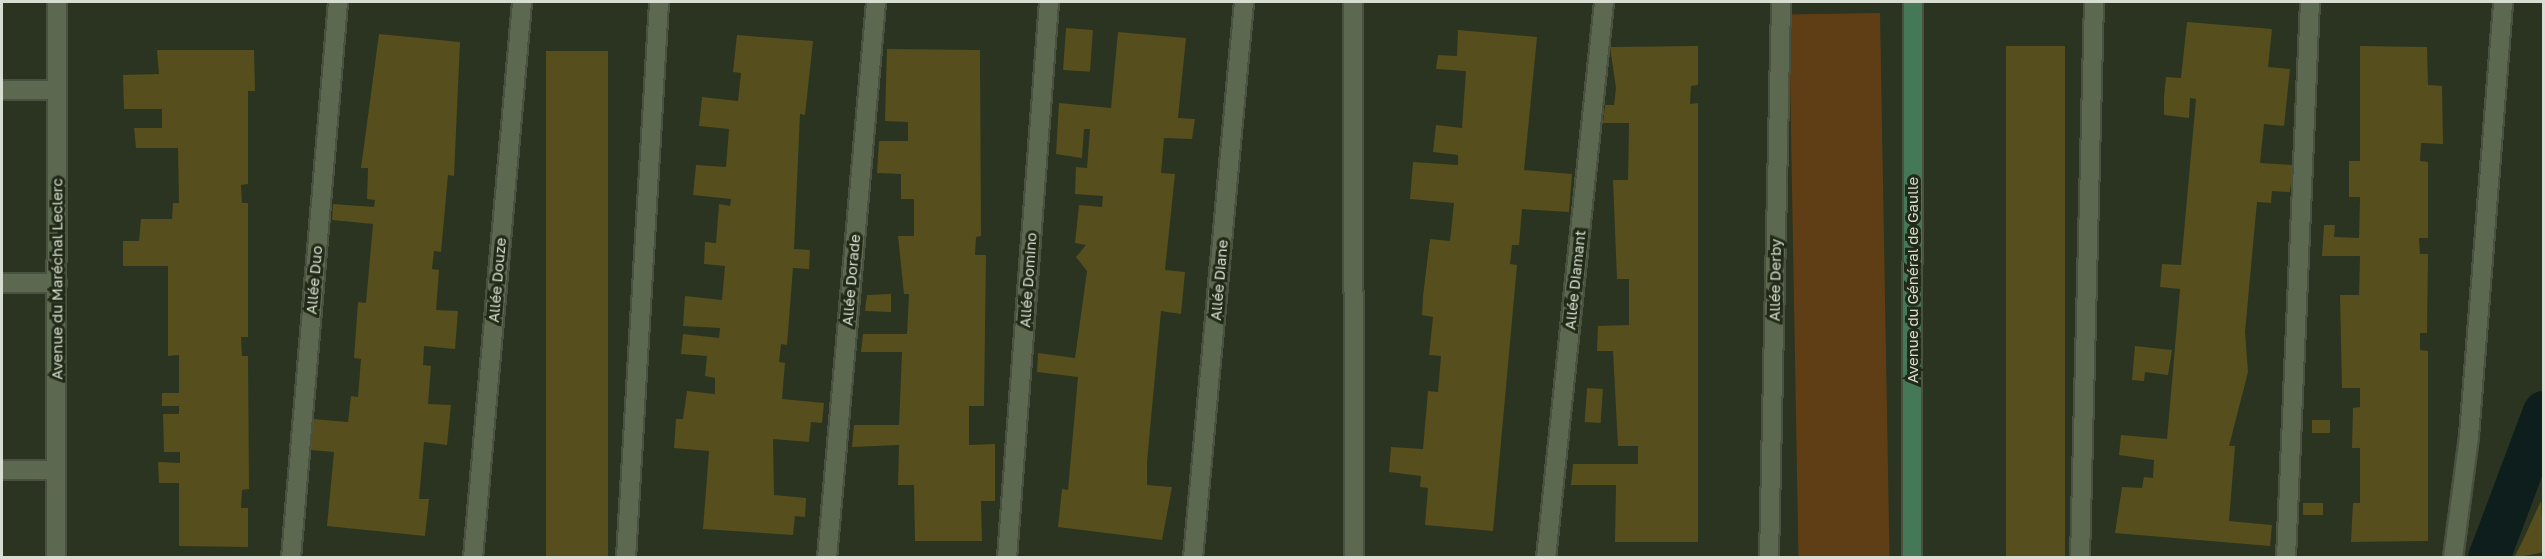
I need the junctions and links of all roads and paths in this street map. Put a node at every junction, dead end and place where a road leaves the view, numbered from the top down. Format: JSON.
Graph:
{"nodes":[{"id":1,"x":57,"y":2,"type":"edge"},
{"id":2,"x":338,"y":2,"type":"edge"},
{"id":3,"x":522,"y":2,"type":"edge"},
{"id":4,"x":659,"y":2,"type":"edge"},
{"id":5,"x":876,"y":2,"type":"edge"},
{"id":6,"x":1049,"y":2,"type":"edge"},
{"id":7,"x":1245,"y":2,"type":"edge"},
{"id":8,"x":1353,"y":2,"type":"edge"},
{"id":9,"x":1604,"y":2,"type":"edge"},
{"id":10,"x":1781,"y":2,"type":"edge"},
{"id":11,"x":1913,"y":2,"type":"edge"},
{"id":12,"x":2094,"y":2,"type":"edge"},
{"id":13,"x":2310,"y":2,"type":"edge"},
{"id":14,"x":2503,"y":2,"type":"edge"},
{"id":15,"x":2,"y":90,"type":"edge"},
{"id":16,"x":57,"y":90,"type":"junction"},
{"id":17,"x":2,"y":283,"type":"edge"},
{"id":18,"x":57,"y":283,"type":"junction"},
{"id":19,"x":2,"y":470,"type":"edge"},
{"id":20,"x":56,"y":470,"type":"junction"},
{"id":21,"x":56,"y":558,"type":"edge"},
{"id":22,"x":291,"y":558,"type":"edge"},
{"id":23,"x":473,"y":558,"type":"edge"},
{"id":24,"x":626,"y":558,"type":"edge"},
{"id":25,"x":827,"y":558,"type":"edge"},
{"id":26,"x":1007,"y":558,"type":"edge"},
{"id":27,"x":1193,"y":558,"type":"edge"},
{"id":28,"x":1354,"y":558,"type":"edge"},
{"id":29,"x":1545,"y":558,"type":"edge"},
{"id":30,"x":1769,"y":558,"type":"edge"},
{"id":31,"x":1912,"y":558,"type":"edge"},
{"id":32,"x":2080,"y":558,"type":"edge"},
{"id":33,"x":2286,"y":558,"type":"edge"},
{"id":34,"x":2453,"y":558,"type":"edge"}],
"edges":[{"from":1,"to":16,"type":"street","name":"Avenue du Maréchal Leclerc"},
{"from":2,"to":22,"type":"street","name":"Allée Duo"},
{"from":3,"to":23,"type":"street","name":"Allée Douze"},
{"from":4,"to":24,"type":"street"},
{"from":5,"to":25,"type":"street","name":"Allée Dorade"},
{"from":6,"to":26,"type":"street","name":"Allée Domino"},
{"from":7,"to":27,"type":"street","name":"Allée Diane"},
{"from":8,"to":28,"type":"street"},
{"from":9,"to":29,"type":"street","name":"Allée Diamant"},
{"from":10,"to":30,"type":"street","name":"Allée Derby"},
{"from":11,"to":31,"type":"main road","name":"Avenue du Général de Gaulle"},
{"from":12,"to":32,"type":"street"},
{"from":13,"to":33,"type":"street"},
{"from":14,"to":34,"type":"street"},
{"from":15,"to":16,"type":"street"},
{"from":16,"to":18,"type":"street","name":"Avenue du Maréchal Leclerc"},
{"from":17,"to":18,"type":"street"},
{"from":18,"to":20,"type":"street","name":"Avenue du Maréchal Leclerc"},
{"from":19,"to":20,"type":"street"},
{"from":20,"to":21,"type":"street","name":"Avenue du Maréchal Leclerc"}]}
